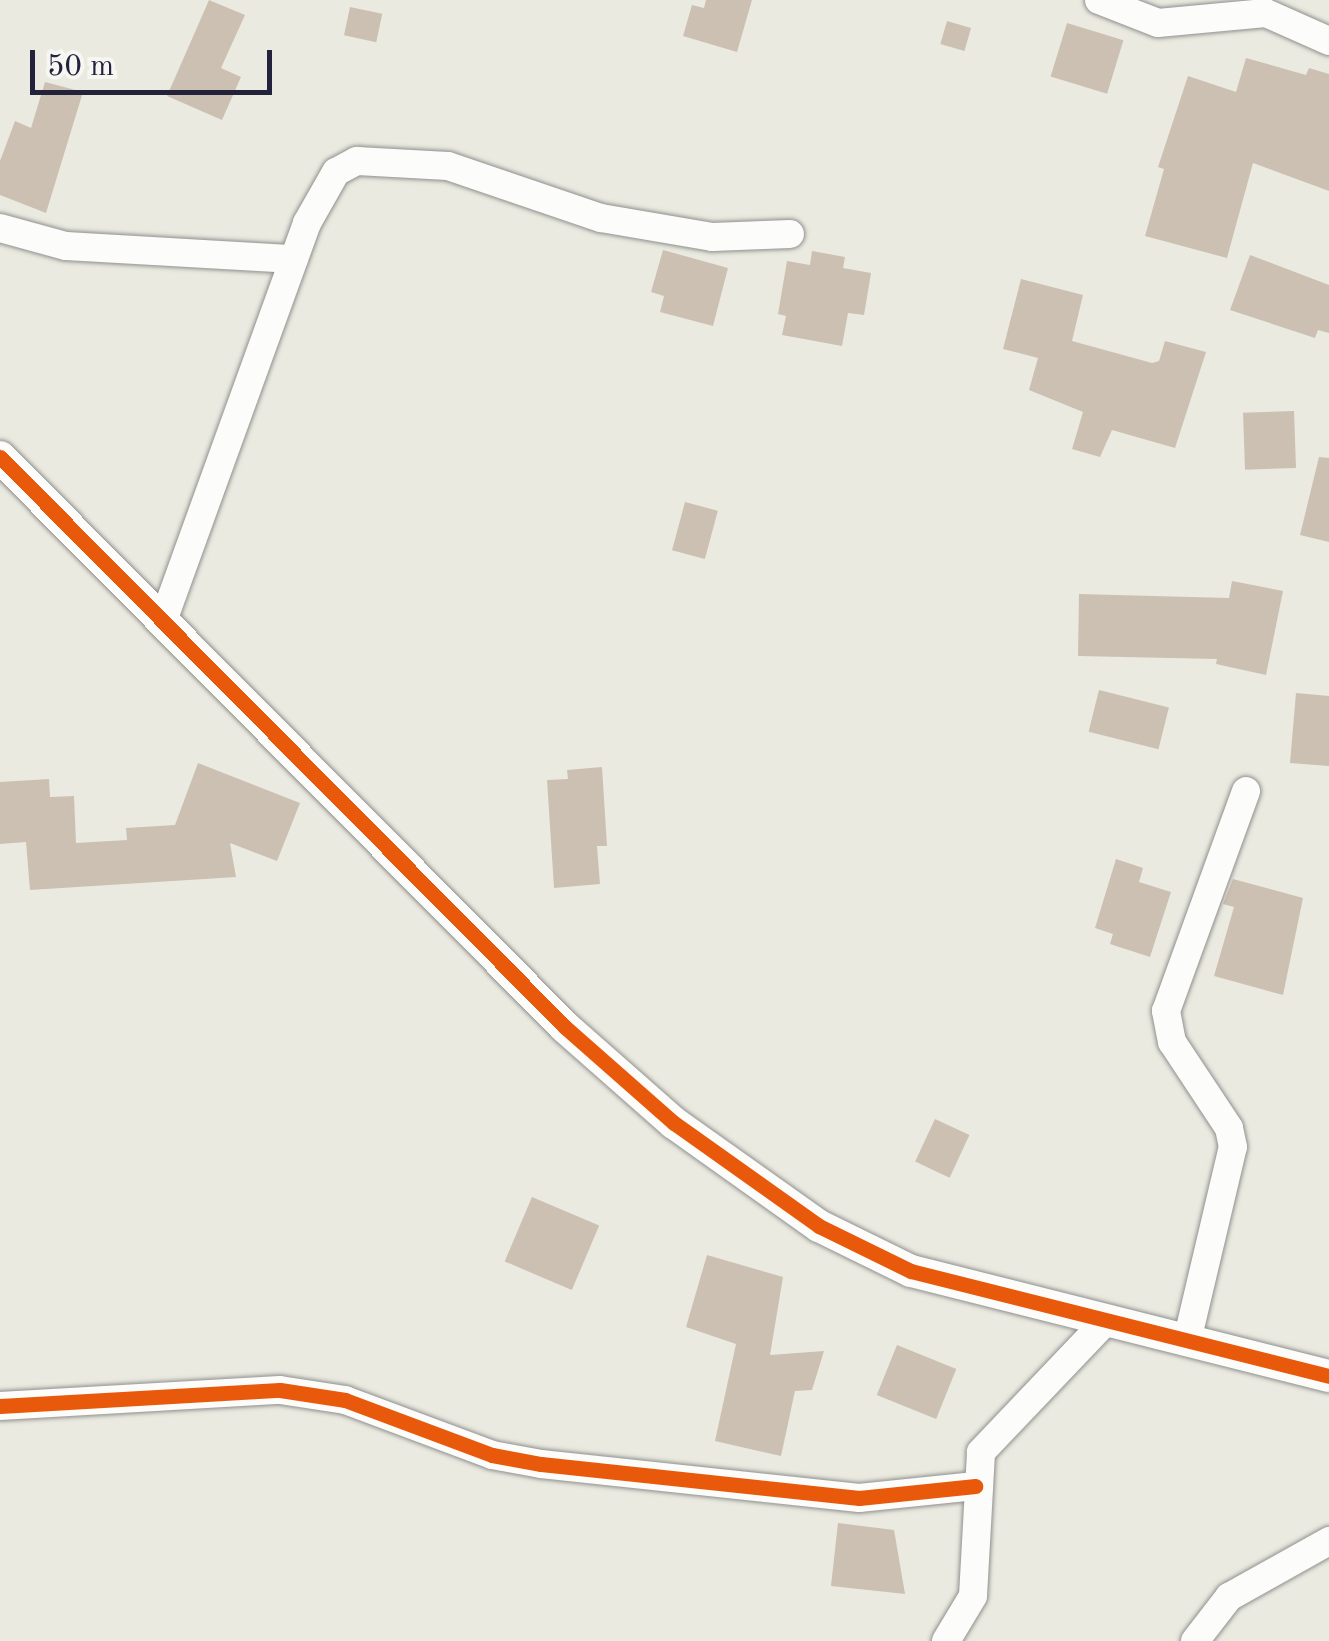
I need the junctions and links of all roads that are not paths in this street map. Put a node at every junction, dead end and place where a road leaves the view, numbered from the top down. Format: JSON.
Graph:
{"nodes":[{"id":1,"x":1100,"y":0,"type":"edge"},
{"id":2,"x":1329,"y":40,"type":"edge"},
{"id":3,"x":0,"y":228,"type":"edge"},
{"id":4,"x":790,"y":234,"type":"dead end"},
{"id":5,"x":294,"y":259,"type":"junction"},
{"id":6,"x":0,"y":457,"type":"edge"},
{"id":7,"x":164,"y":618,"type":"junction"},
{"id":8,"x":1246,"y":790,"type":"dead end"},
{"id":9,"x":1105,"y":1322,"type":"junction"},
{"id":10,"x":1187,"y":1342,"type":"junction"},
{"id":11,"x":1329,"y":1376,"type":"edge"},
{"id":12,"x":0,"y":1406,"type":"edge"},
{"id":13,"x":974,"y":1486,"type":"junction"},
{"id":14,"x":1329,"y":1541,"type":"edge"},
{"id":15,"x":946,"y":1641,"type":"edge"},
{"id":16,"x":1195,"y":1641,"type":"edge"}],
"edges":[{"from":1,"to":2,"type":"street"},
{"from":3,"to":5,"type":"street"},
{"from":4,"to":5,"type":"street"},
{"from":5,"to":7,"type":"street"},
{"from":6,"to":7,"type":"street"},
{"from":7,"to":9,"type":"street"},
{"from":8,"to":10,"type":"street"},
{"from":9,"to":10,"type":"street"},
{"from":9,"to":13,"type":"street"},
{"from":10,"to":11,"type":"street"},
{"from":12,"to":13,"type":"street"},
{"from":13,"to":15,"type":"street"},
{"from":14,"to":16,"type":"street"}]}
